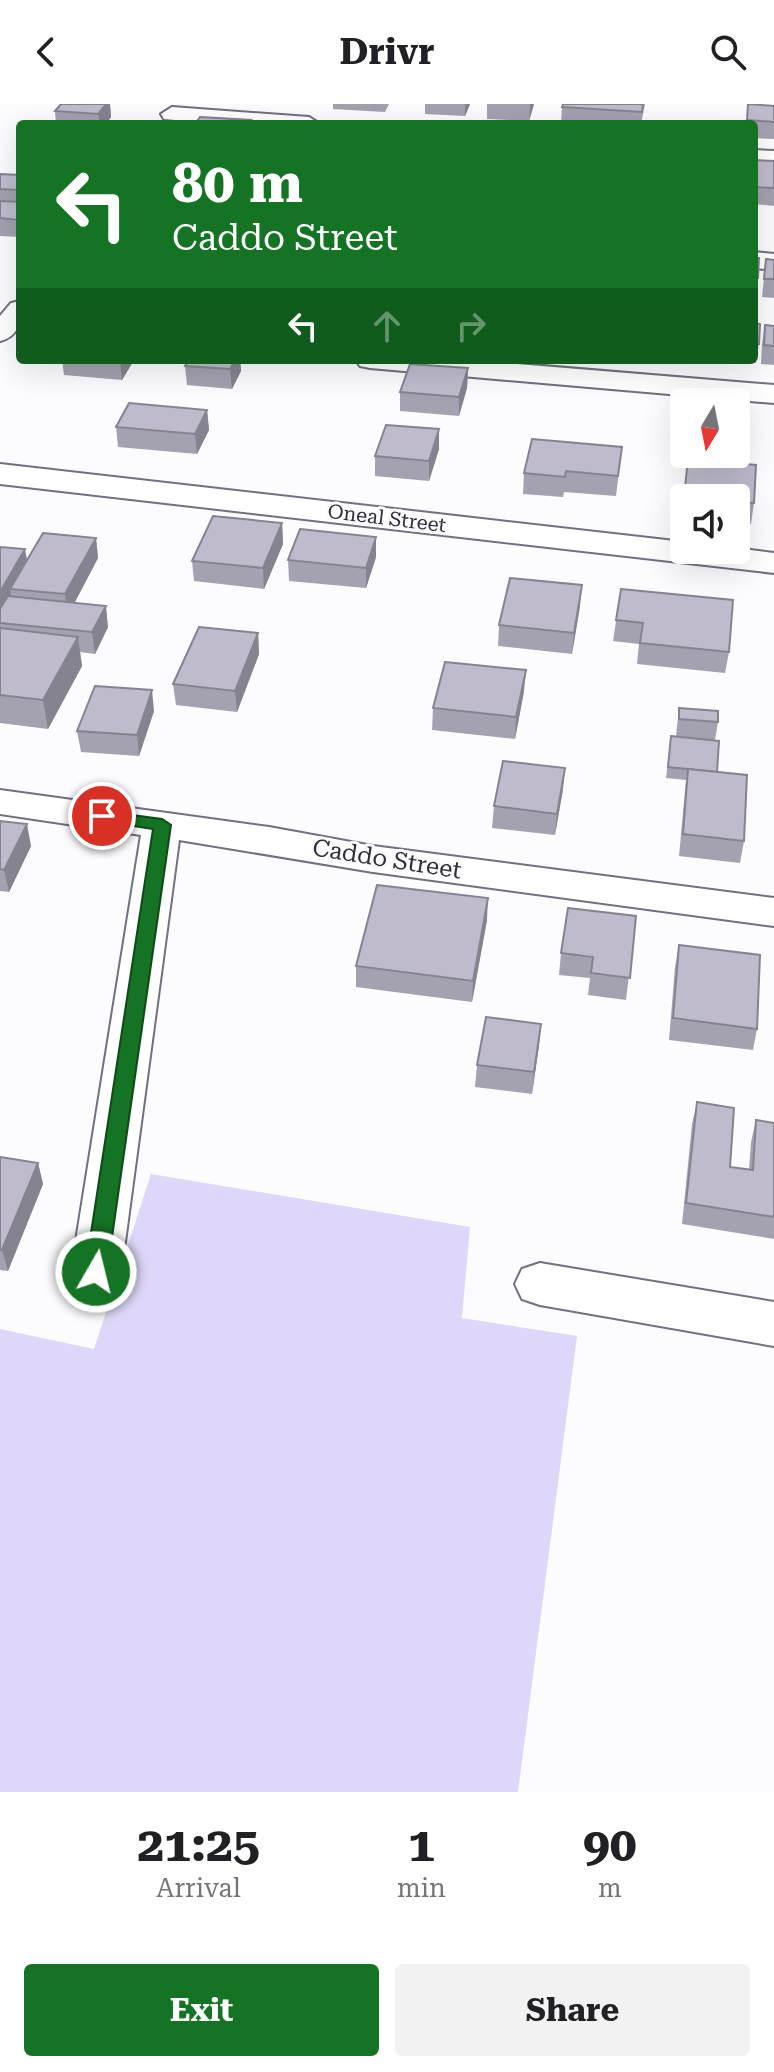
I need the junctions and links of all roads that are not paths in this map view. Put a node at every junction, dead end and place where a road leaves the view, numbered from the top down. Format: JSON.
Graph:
{"nodes":[{"id":1,"x":172,"y":114,"type":"edge"},
{"id":2,"x":254,"y":120,"type":"edge"},
{"id":3,"x":418,"y":364,"type":"edge"},
{"id":4,"x":774,"y":394,"type":"edge"},
{"id":5,"x":0,"y":474,"type":"edge"},
{"id":6,"x":774,"y":563,"type":"edge"},
{"id":7,"x":0,"y":802,"type":"edge"},
{"id":8,"x":162,"y":825,"type":"junction"},
{"id":9,"x":774,"y":901,"type":"edge"},
{"id":10,"x":774,"y":912,"type":"edge"},
{"id":11,"x":96,"y":1272,"type":"dead end"},
{"id":12,"x":540,"y":1284,"type":"dead end"},
{"id":13,"x":774,"y":1324,"type":"edge"}],
"edges":[{"from":1,"to":2,"type":"street"},
{"from":3,"to":4,"type":"street"},
{"from":5,"to":6,"type":"street","name":"Oneal Street"},
{"from":7,"to":8,"type":"street","name":"Caddo Street"},
{"from":8,"to":10,"type":"street","name":"Caddo Street"},
{"from":8,"to":11,"type":"street"},
{"from":9,"to":10,"type":"street"},
{"from":12,"to":13,"type":"street"}]}
